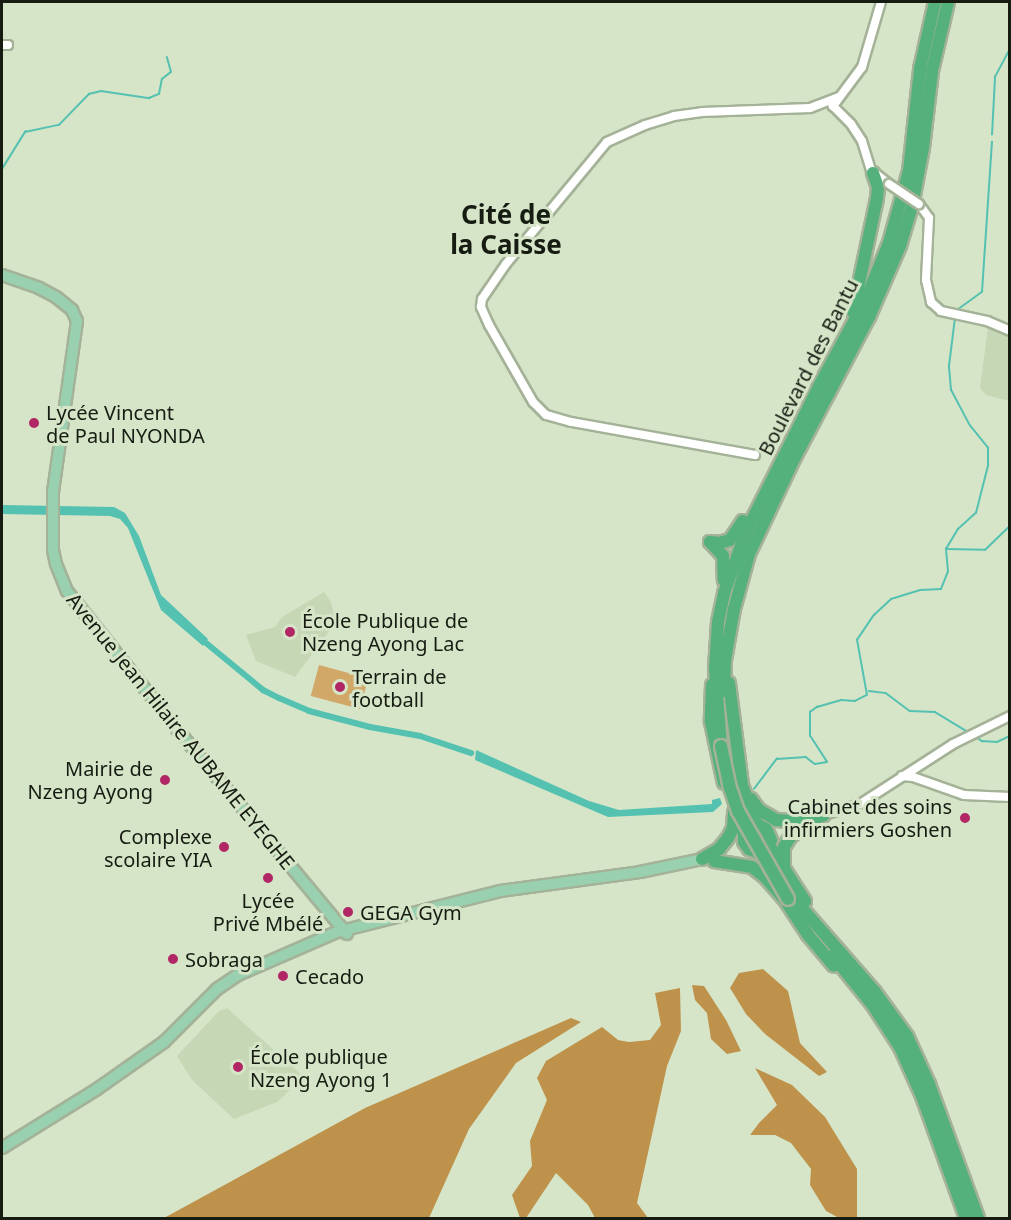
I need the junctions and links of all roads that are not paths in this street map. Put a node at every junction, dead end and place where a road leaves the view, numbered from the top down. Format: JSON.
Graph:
{"nodes":[{"id":1,"x":881,"y":2,"type":"edge"},
{"id":2,"x":935,"y":2,"type":"edge"},
{"id":3,"x":948,"y":2,"type":"edge"},
{"id":4,"x":838,"y":97,"type":"junction"},
{"id":5,"x":817,"y":107,"type":"junction"},
{"id":6,"x":840,"y":114,"type":"junction"},
{"id":7,"x":873,"y":173,"type":"junction"},
{"id":8,"x":889,"y":183,"type":"junction"},
{"id":9,"x":878,"y":192,"type":"junction"},
{"id":10,"x":2,"y":275,"type":"edge"},
{"id":11,"x":1010,"y":331,"type":"edge"},
{"id":12,"x":838,"y":350,"type":"junction"},
{"id":13,"x":801,"y":421,"type":"junction"},
{"id":14,"x":755,"y":455,"type":"dead end"},
{"id":15,"x":724,"y":593,"type":"junction"},
{"id":16,"x":728,"y":647,"type":"junction"},
{"id":17,"x":715,"y":669,"type":"junction"},
{"id":18,"x":1010,"y":716,"type":"edge"},
{"id":19,"x":725,"y":746,"type":"junction"},
{"id":20,"x":923,"y":762,"type":"junction"},
{"id":21,"x":902,"y":776,"type":"junction"},
{"id":22,"x":927,"y":783,"type":"junction"},
{"id":23,"x":742,"y":787,"type":"junction"},
{"id":24,"x":1010,"y":797,"type":"edge"},
{"id":25,"x":734,"y":811,"type":"junction"},
{"id":26,"x":824,"y":815,"type":"joint"},
{"id":27,"x":806,"y":823,"type":"junction"},
{"id":28,"x":765,"y":835,"type":"junction"},
{"id":29,"x":748,"y":844,"type":"junction"},
{"id":30,"x":708,"y":860,"type":"junction"},
{"id":31,"x":788,"y":879,"type":"junction"},
{"id":32,"x":789,"y":900,"type":"junction"},
{"id":33,"x":341,"y":933,"type":"junction"},
{"id":34,"x":902,"y":1039,"type":"junction"},
{"id":35,"x":2,"y":1148,"type":"edge"},
{"id":36,"x":966,"y":1218,"type":"edge"},
{"id":37,"x":978,"y":1218,"type":"edge"}],
"edges":[{"from":1,"to":4,"type":"street"},
{"from":2,"to":12,"type":"highway","name":"Boulevard des Bantu"},
{"from":3,"to":16,"type":"highway","name":"Boulevard des Bantu"},
{"from":4,"to":5,"type":"street"},
{"from":4,"to":6,"type":"street"},
{"from":5,"to":6,"type":"street"},
{"from":5,"to":14,"type":"street"},
{"from":6,"to":7,"type":"street"},
{"from":7,"to":8,"type":"street"},
{"from":7,"to":9,"type":"highway"},
{"from":8,"to":9,"type":"highway"},
{"from":8,"to":11,"type":"street","bridge":true},
{"from":9,"to":12,"type":"highway"},
{"from":10,"to":33,"type":"main road","name":"Avenue Jean Hilaire AUBAME EYEGHE"},
{"from":12,"to":13,"type":"highway","name":"Boulevard des Bantu"},
{"from":13,"to":15,"type":"highway","name":"Boulevard des Bantu"},
{"from":13,"to":15,"type":"highway"},
{"from":15,"to":17,"type":"highway","name":"Boulevard des Bantu"},
{"from":16,"to":19,"type":"highway","name":"Boulevard des Bantu"},
{"from":16,"to":23,"type":"highway"},
{"from":17,"to":19,"type":"highway","name":"Boulevard des Bantu"},
{"from":17,"to":25,"type":"highway"},
{"from":18,"to":20,"type":"street"},
{"from":19,"to":32,"type":"highway","bridge":true},
{"from":20,"to":21,"type":"street"},
{"from":20,"to":22,"type":"street"},
{"from":21,"to":22,"type":"street"},
{"from":21,"to":26,"type":"street"},
{"from":22,"to":24,"type":"street"},
{"from":23,"to":27,"type":"highway"},
{"from":23,"to":28,"type":"highway"},
{"from":25,"to":29,"type":"highway"},
{"from":25,"to":30,"type":"highway"},
{"from":26,"to":27,"type":"highway"},
{"from":27,"to":28,"type":"highway"},
{"from":27,"to":31,"type":"highway"},
{"from":28,"to":29,"type":"highway"},
{"from":28,"to":29,"type":"highway"},
{"from":28,"to":31,"type":"highway"},
{"from":29,"to":30,"type":"highway"},
{"from":29,"to":32,"type":"highway"},
{"from":30,"to":32,"type":"highway"},
{"from":30,"to":33,"type":"main road"},
{"from":31,"to":34,"type":"highway"},
{"from":32,"to":34,"type":"highway"},
{"from":33,"to":35,"type":"main road"},
{"from":34,"to":36,"type":"highway"},
{"from":34,"to":37,"type":"highway"}]}
